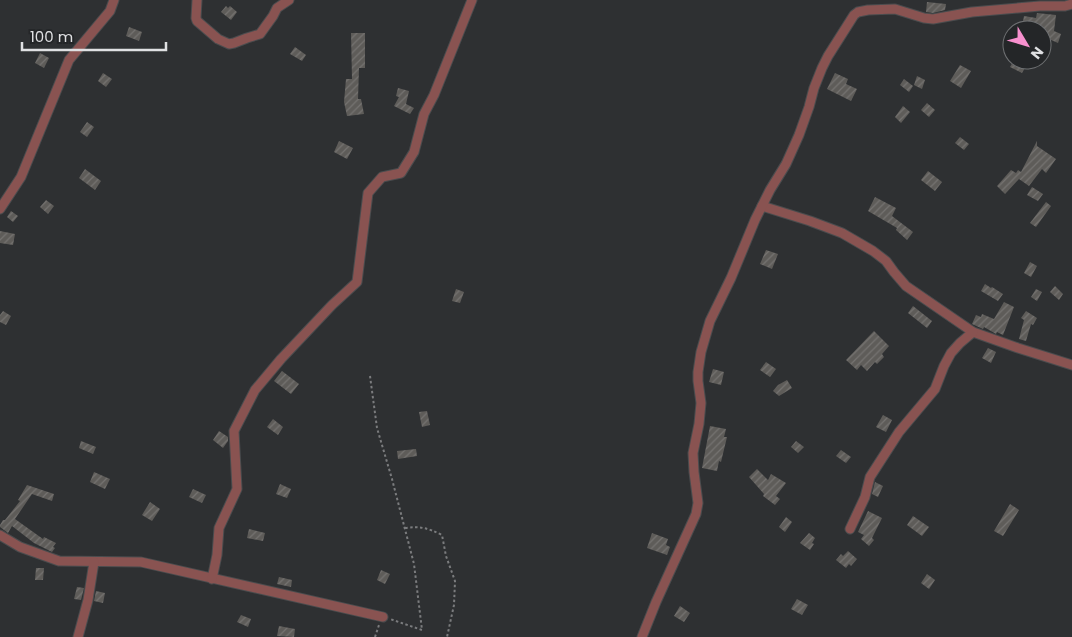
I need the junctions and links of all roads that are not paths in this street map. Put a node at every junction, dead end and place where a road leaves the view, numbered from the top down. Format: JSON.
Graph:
{"nodes":[{"id":1,"x":114,"y":0,"type":"edge"},
{"id":2,"x":197,"y":0,"type":"edge"},
{"id":3,"x":288,"y":0,"type":"edge"},
{"id":4,"x":472,"y":0,"type":"edge"},
{"id":5,"x":1072,"y":4,"type":"edge"},
{"id":6,"x":762,"y":206,"type":"junction"},
{"id":7,"x":0,"y":209,"type":"edge"},
{"id":8,"x":973,"y":332,"type":"junction"},
{"id":9,"x":1072,"y":365,"type":"edge"},
{"id":10,"x":850,"y":528,"type":"dead end"},
{"id":11,"x":0,"y":535,"type":"edge"},
{"id":12,"x":94,"y":562,"type":"junction"},
{"id":13,"x":212,"y":579,"type":"junction"},
{"id":14,"x":382,"y":617,"type":"road end"},
{"id":15,"x":78,"y":637,"type":"edge"},
{"id":16,"x":642,"y":637,"type":"edge"}],
"edges":[{"from":1,"to":7,"type":"street"},
{"from":2,"to":3,"type":"street"},
{"from":4,"to":13,"type":"street"},
{"from":5,"to":6,"type":"street"},
{"from":6,"to":8,"type":"street"},
{"from":6,"to":16,"type":"street"},
{"from":8,"to":9,"type":"street"},
{"from":8,"to":10,"type":"street"},
{"from":11,"to":12,"type":"street"},
{"from":12,"to":13,"type":"street"},
{"from":12,"to":15,"type":"street"},
{"from":13,"to":14,"type":"street"}]}
